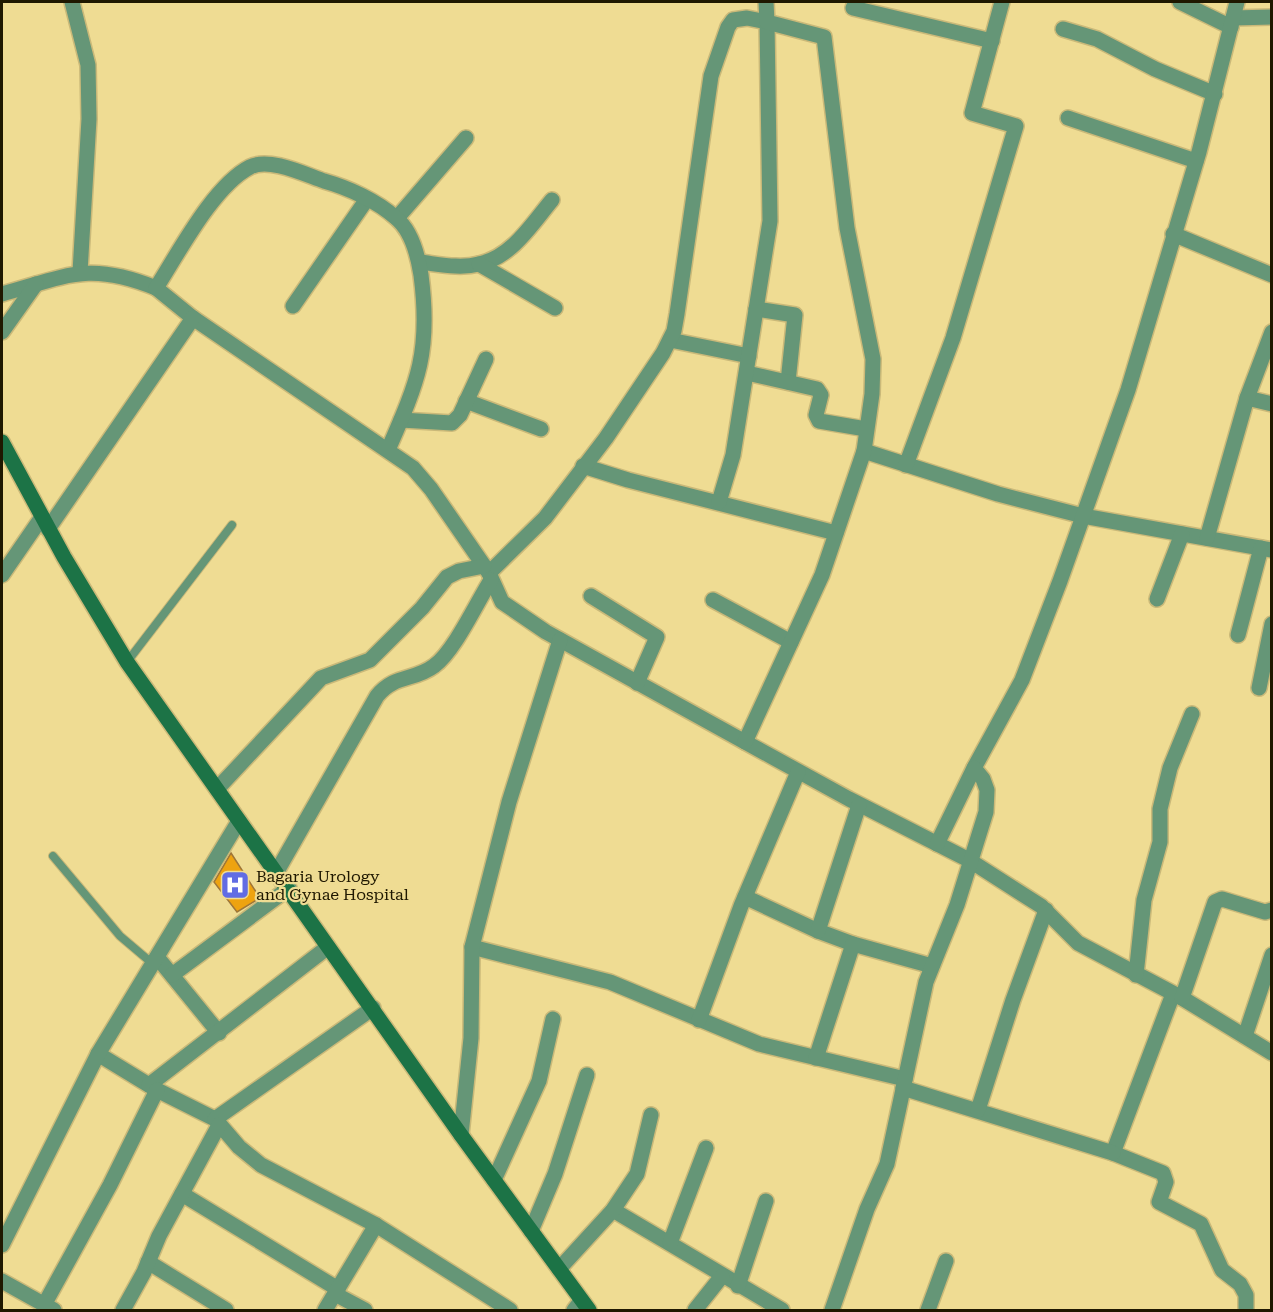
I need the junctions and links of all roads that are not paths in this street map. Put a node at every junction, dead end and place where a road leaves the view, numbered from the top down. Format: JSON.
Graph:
{"nodes":[{"id":1,"x":766,"y":2,"type":"edge"},
{"id":2,"x":1002,"y":2,"type":"edge"},
{"id":3,"x":1180,"y":2,"type":"edge"},
{"id":4,"x":1236,"y":2,"type":"edge"},
{"id":5,"x":70,"y":3,"type":"edge"},
{"id":6,"x":853,"y":8,"type":"dead end"},
{"id":7,"x":1272,"y":16,"type":"edge"},
{"id":8,"x":766,"y":22,"type":"junction"},
{"id":9,"x":1232,"y":23,"type":"junction"},
{"id":10,"x":1063,"y":29,"type":"dead end"},
{"id":11,"x":992,"y":41,"type":"junction"},
{"id":12,"x":1215,"y":94,"type":"junction"},
{"id":13,"x":1068,"y":118,"type":"dead end"},
{"id":14,"x":466,"y":138,"type":"dead end"},
{"id":15,"x":1196,"y":161,"type":"junction"},
{"id":16,"x":367,"y":199,"type":"junction"},
{"id":17,"x":552,"y":201,"type":"dead end"},
{"id":18,"x":397,"y":218,"type":"junction"},
{"id":19,"x":1173,"y":234,"type":"junction"},
{"id":20,"x":419,"y":262,"type":"junction"},
{"id":21,"x":479,"y":264,"type":"junction"},
{"id":22,"x":80,"y":272,"type":"junction"},
{"id":23,"x":1272,"y":275,"type":"edge"},
{"id":24,"x":36,"y":285,"type":"junction"},
{"id":25,"x":156,"y":288,"type":"junction"},
{"id":26,"x":2,"y":294,"type":"edge"},
{"id":27,"x":293,"y":306,"type":"dead end"},
{"id":28,"x":555,"y":308,"type":"dead end"},
{"id":29,"x":756,"y":309,"type":"junction"},
{"id":30,"x":193,"y":318,"type":"junction"},
{"id":31,"x":2,"y":332,"type":"edge"},
{"id":32,"x":1272,"y":332,"type":"edge"},
{"id":33,"x":670,"y":340,"type":"junction"},
{"id":34,"x":749,"y":356,"type":"junction"},
{"id":35,"x":486,"y":359,"type":"dead end"},
{"id":36,"x":747,"y":374,"type":"junction"},
{"id":37,"x":788,"y":382,"type":"junction"},
{"id":38,"x":1247,"y":398,"type":"junction"},
{"id":39,"x":466,"y":401,"type":"junction"},
{"id":40,"x":1272,"y":404,"type":"edge"},
{"id":41,"x":401,"y":420,"type":"junction"},
{"id":42,"x":541,"y":429,"type":"dead end"},
{"id":43,"x":866,"y":429,"type":"junction"},
{"id":44,"x":2,"y":442,"type":"edge"},
{"id":45,"x":388,"y":450,"type":"junction"},
{"id":46,"x":864,"y":451,"type":"junction"},
{"id":47,"x":906,"y":465,"type":"junction"},
{"id":48,"x":583,"y":466,"type":"junction"},
{"id":49,"x":719,"y":502,"type":"junction"},
{"id":50,"x":1083,"y":516,"type":"junction"},
{"id":51,"x":45,"y":523,"type":"junction"},
{"id":52,"x":232,"y":525,"type":"dead end"},
{"id":53,"x":836,"y":533,"type":"junction"},
{"id":54,"x":1182,"y":534,"type":"junction"},
{"id":55,"x":1206,"y":538,"type":"junction"},
{"id":56,"x":1266,"y":549,"type":"edge"},
{"id":57,"x":488,"y":573,"type":"junction"},
{"id":58,"x":2,"y":575,"type":"edge"},
{"id":59,"x":591,"y":596,"type":"dead end"},
{"id":60,"x":1157,"y":599,"type":"dead end"},
{"id":61,"x":713,"y":600,"type":"dead end"},
{"id":62,"x":1272,"y":624,"type":"edge"},
{"id":63,"x":1238,"y":635,"type":"dead end"},
{"id":64,"x":560,"y":639,"type":"junction"},
{"id":65,"x":791,"y":642,"type":"junction"},
{"id":66,"x":127,"y":662,"type":"junction"},
{"id":67,"x":637,"y":683,"type":"junction"},
{"id":68,"x":1259,"y":688,"type":"dead end"},
{"id":69,"x":1192,"y":714,"type":"dead end"},
{"id":70,"x":745,"y":742,"type":"junction"},
{"id":71,"x":974,"y":768,"type":"junction"},
{"id":72,"x":798,"y":772,"type":"junction"},
{"id":73,"x":217,"y":789,"type":"junction"},
{"id":74,"x":860,"y":805,"type":"junction"},
{"id":75,"x":239,"y":821,"type":"junction"},
{"id":76,"x":937,"y":844,"type":"junction"},
{"id":77,"x":53,"y":856,"type":"dead end"},
{"id":78,"x":969,"y":860,"type":"junction"},
{"id":79,"x":276,"y":873,"type":"junction"},
{"id":80,"x":289,"y":888,"type":"junction"},
{"id":81,"x":745,"y":897,"type":"junction"},
{"id":82,"x":1046,"y":910,"type":"junction"},
{"id":83,"x":1272,"y":910,"type":"edge"},
{"id":84,"x":818,"y":931,"type":"junction"},
{"id":85,"x":853,"y":944,"type":"junction"},
{"id":86,"x":328,"y":947,"type":"junction"},
{"id":87,"x":472,"y":947,"type":"junction"},
{"id":88,"x":1272,"y":955,"type":"edge"},
{"id":89,"x":155,"y":961,"type":"junction"},
{"id":90,"x":932,"y":966,"type":"junction"},
{"id":91,"x":172,"y":975,"type":"junction"},
{"id":92,"x":1136,"y":975,"type":"junction"},
{"id":93,"x":1178,"y":995,"type":"junction"},
{"id":94,"x":373,"y":1008,"type":"junction"},
{"id":95,"x":553,"y":1019,"type":"dead end"},
{"id":96,"x":699,"y":1020,"type":"junction"},
{"id":97,"x":219,"y":1033,"type":"junction"},
{"id":98,"x":1245,"y":1036,"type":"junction"},
{"id":99,"x":1272,"y":1053,"type":"edge"},
{"id":100,"x":98,"y":1054,"type":"junction"},
{"id":101,"x":816,"y":1058,"type":"junction"},
{"id":102,"x":587,"y":1075,"type":"dead end"},
{"id":103,"x":904,"y":1084,"type":"junction"},
{"id":104,"x":153,"y":1087,"type":"junction"},
{"id":105,"x":978,"y":1110,"type":"junction"},
{"id":106,"x":651,"y":1115,"type":"dead end"},
{"id":107,"x":217,"y":1122,"type":"junction"},
{"id":108,"x":461,"y":1135,"type":"junction"},
{"id":109,"x":706,"y":1148,"type":"dead end"},
{"id":110,"x":1113,"y":1153,"type":"junction"},
{"id":111,"x":494,"y":1180,"type":"junction"},
{"id":112,"x":182,"y":1194,"type":"junction"},
{"id":113,"x":766,"y":1201,"type":"dead end"},
{"id":114,"x":613,"y":1210,"type":"junction"},
{"id":115,"x":376,"y":1225,"type":"junction"},
{"id":116,"x":531,"y":1231,"type":"junction"},
{"id":117,"x":670,"y":1243,"type":"junction"},
{"id":118,"x":2,"y":1245,"type":"edge"},
{"id":119,"x":946,"y":1261,"type":"dead end"},
{"id":120,"x":148,"y":1262,"type":"junction"},
{"id":121,"x":559,"y":1269,"type":"junction"},
{"id":122,"x":722,"y":1276,"type":"junction"},
{"id":123,"x":2,"y":1281,"type":"edge"},
{"id":124,"x":738,"y":1286,"type":"junction"},
{"id":125,"x":337,"y":1292,"type":"junction"},
{"id":126,"x":581,"y":1307,"type":"edge"},
{"id":127,"x":49,"y":1308,"type":"edge"},
{"id":128,"x":123,"y":1311,"type":"edge"},
{"id":129,"x":226,"y":1311,"type":"edge"},
{"id":130,"x":325,"y":1311,"type":"edge"},
{"id":131,"x":365,"y":1311,"type":"edge"},
{"id":132,"x":510,"y":1311,"type":"edge"},
{"id":133,"x":695,"y":1311,"type":"edge"},
{"id":134,"x":782,"y":1311,"type":"edge"},
{"id":135,"x":832,"y":1311,"type":"edge"},
{"id":136,"x":928,"y":1311,"type":"edge"},
{"id":137,"x":1246,"y":1311,"type":"edge"}],
"edges":[{"from":1,"to":8,"type":"street"},
{"from":2,"to":11,"type":"street"},
{"from":3,"to":9,"type":"street"},
{"from":4,"to":9,"type":"street"},
{"from":5,"to":22,"type":"street"},
{"from":6,"to":11,"type":"street"},
{"from":7,"to":9,"type":"street"},
{"from":8,"to":29,"type":"street"},
{"from":8,"to":33,"type":"street"},
{"from":8,"to":43,"type":"street"},
{"from":9,"to":12,"type":"street"},
{"from":10,"to":12,"type":"street"},
{"from":11,"to":47,"type":"street"},
{"from":12,"to":15,"type":"street"},
{"from":13,"to":15,"type":"street"},
{"from":14,"to":18,"type":"street"},
{"from":15,"to":19,"type":"street"},
{"from":16,"to":18,"type":"street"},
{"from":16,"to":25,"type":"street"},
{"from":16,"to":27,"type":"street"},
{"from":17,"to":21,"type":"street"},
{"from":18,"to":20,"type":"street"},
{"from":19,"to":23,"type":"street"},
{"from":19,"to":50,"type":"street"},
{"from":20,"to":21,"type":"street"},
{"from":20,"to":41,"type":"street"},
{"from":21,"to":28,"type":"street"},
{"from":22,"to":24,"type":"street"},
{"from":22,"to":25,"type":"street"},
{"from":24,"to":26,"type":"street"},
{"from":24,"to":31,"type":"street"},
{"from":25,"to":30,"type":"street"},
{"from":29,"to":34,"type":"street"},
{"from":29,"to":37,"type":"street"},
{"from":30,"to":45,"type":"street"},
{"from":30,"to":51,"type":"street"},
{"from":32,"to":38,"type":"street"},
{"from":33,"to":34,"type":"street"},
{"from":33,"to":48,"type":"street"},
{"from":34,"to":36,"type":"street"},
{"from":35,"to":39,"type":"street"},
{"from":36,"to":37,"type":"street"},
{"from":36,"to":49,"type":"street"},
{"from":37,"to":43,"type":"street"},
{"from":38,"to":40,"type":"street"},
{"from":38,"to":55,"type":"street"},
{"from":39,"to":41,"type":"street"},
{"from":39,"to":42,"type":"street"},
{"from":41,"to":45,"type":"street"},
{"from":43,"to":46,"type":"street"},
{"from":44,"to":51,"type":"street"},
{"from":45,"to":57,"type":"street"},
{"from":46,"to":47,"type":"street"},
{"from":46,"to":53,"type":"street"},
{"from":47,"to":50,"type":"street"},
{"from":48,"to":49,"type":"street"},
{"from":48,"to":57,"type":"street"},
{"from":49,"to":53,"type":"street"},
{"from":50,"to":54,"type":"street"},
{"from":50,"to":71,"type":"street"},
{"from":51,"to":58,"type":"street"},
{"from":51,"to":66,"type":"street"},
{"from":52,"to":66,"type":"lane"},
{"from":53,"to":65,"type":"street"},
{"from":54,"to":55,"type":"street"},
{"from":54,"to":60,"type":"street"},
{"from":55,"to":56,"type":"street"},
{"from":56,"to":63,"type":"street"},
{"from":57,"to":64,"type":"street"},
{"from":57,"to":73,"type":"street"},
{"from":57,"to":79,"type":"street"},
{"from":59,"to":67,"type":"street"},
{"from":61,"to":65,"type":"street"},
{"from":62,"to":68,"type":"street"},
{"from":64,"to":67,"type":"street"},
{"from":64,"to":87,"type":"street"},
{"from":65,"to":70,"type":"street"},
{"from":66,"to":73,"type":"street"},
{"from":67,"to":70,"type":"street"},
{"from":69,"to":92,"type":"street"},
{"from":70,"to":72,"type":"street"},
{"from":71,"to":76,"type":"street"},
{"from":71,"to":78,"type":"street"},
{"from":72,"to":74,"type":"street"},
{"from":72,"to":81,"type":"street"},
{"from":73,"to":75,"type":"street"},
{"from":74,"to":76,"type":"street"},
{"from":74,"to":84,"type":"street"},
{"from":75,"to":79,"type":"street"},
{"from":75,"to":89,"type":"street"},
{"from":76,"to":78,"type":"street"},
{"from":77,"to":89,"type":"lane"},
{"from":78,"to":82,"type":"street"},
{"from":78,"to":90,"type":"street"},
{"from":79,"to":80,"type":"street"},
{"from":80,"to":86,"type":"street"},
{"from":80,"to":91,"type":"street"},
{"from":81,"to":84,"type":"street"},
{"from":81,"to":96,"type":"street"},
{"from":82,"to":92,"type":"street"},
{"from":82,"to":105,"type":"street"},
{"from":83,"to":93,"type":"street"},
{"from":84,"to":85,"type":"street"},
{"from":85,"to":90,"type":"street"},
{"from":85,"to":101,"type":"street"},
{"from":86,"to":94,"type":"street"},
{"from":86,"to":97,"type":"street"},
{"from":87,"to":96,"type":"street"},
{"from":87,"to":108,"type":"street"},
{"from":88,"to":98,"type":"street"},
{"from":89,"to":91,"type":"street"},
{"from":89,"to":100,"type":"street"},
{"from":90,"to":103,"type":"street"},
{"from":91,"to":97,"type":"street"},
{"from":92,"to":93,"type":"street"},
{"from":93,"to":98,"type":"street"},
{"from":93,"to":110,"type":"street"},
{"from":94,"to":107,"type":"street"},
{"from":94,"to":108,"type":"street"},
{"from":95,"to":111,"type":"street"},
{"from":96,"to":101,"type":"street"},
{"from":97,"to":104,"type":"street"},
{"from":98,"to":99,"type":"street"},
{"from":100,"to":104,"type":"street"},
{"from":100,"to":118,"type":"street"},
{"from":101,"to":103,"type":"street"},
{"from":102,"to":116,"type":"street"},
{"from":103,"to":105,"type":"street"},
{"from":103,"to":135,"type":"street"},
{"from":104,"to":107,"type":"street"},
{"from":104,"to":127,"type":"street"},
{"from":105,"to":110,"type":"street"},
{"from":106,"to":114,"type":"street"},
{"from":107,"to":112,"type":"street"},
{"from":107,"to":115,"type":"street"},
{"from":108,"to":111,"type":"street"},
{"from":109,"to":117,"type":"street"},
{"from":110,"to":137,"type":"street"},
{"from":111,"to":116,"type":"street"},
{"from":112,"to":120,"type":"street"},
{"from":112,"to":125,"type":"street"},
{"from":113,"to":124,"type":"street"},
{"from":114,"to":117,"type":"street"},
{"from":114,"to":121,"type":"street"},
{"from":115,"to":125,"type":"street"},
{"from":115,"to":132,"type":"street"},
{"from":116,"to":121,"type":"street"},
{"from":117,"to":122,"type":"street"},
{"from":119,"to":136,"type":"street"},
{"from":120,"to":128,"type":"street"},
{"from":120,"to":129,"type":"street"},
{"from":121,"to":126,"type":"street"},
{"from":122,"to":124,"type":"street"},
{"from":122,"to":133,"type":"street"},
{"from":123,"to":127,"type":"street"},
{"from":124,"to":134,"type":"street"},
{"from":125,"to":130,"type":"street"},
{"from":125,"to":131,"type":"street"}]}
